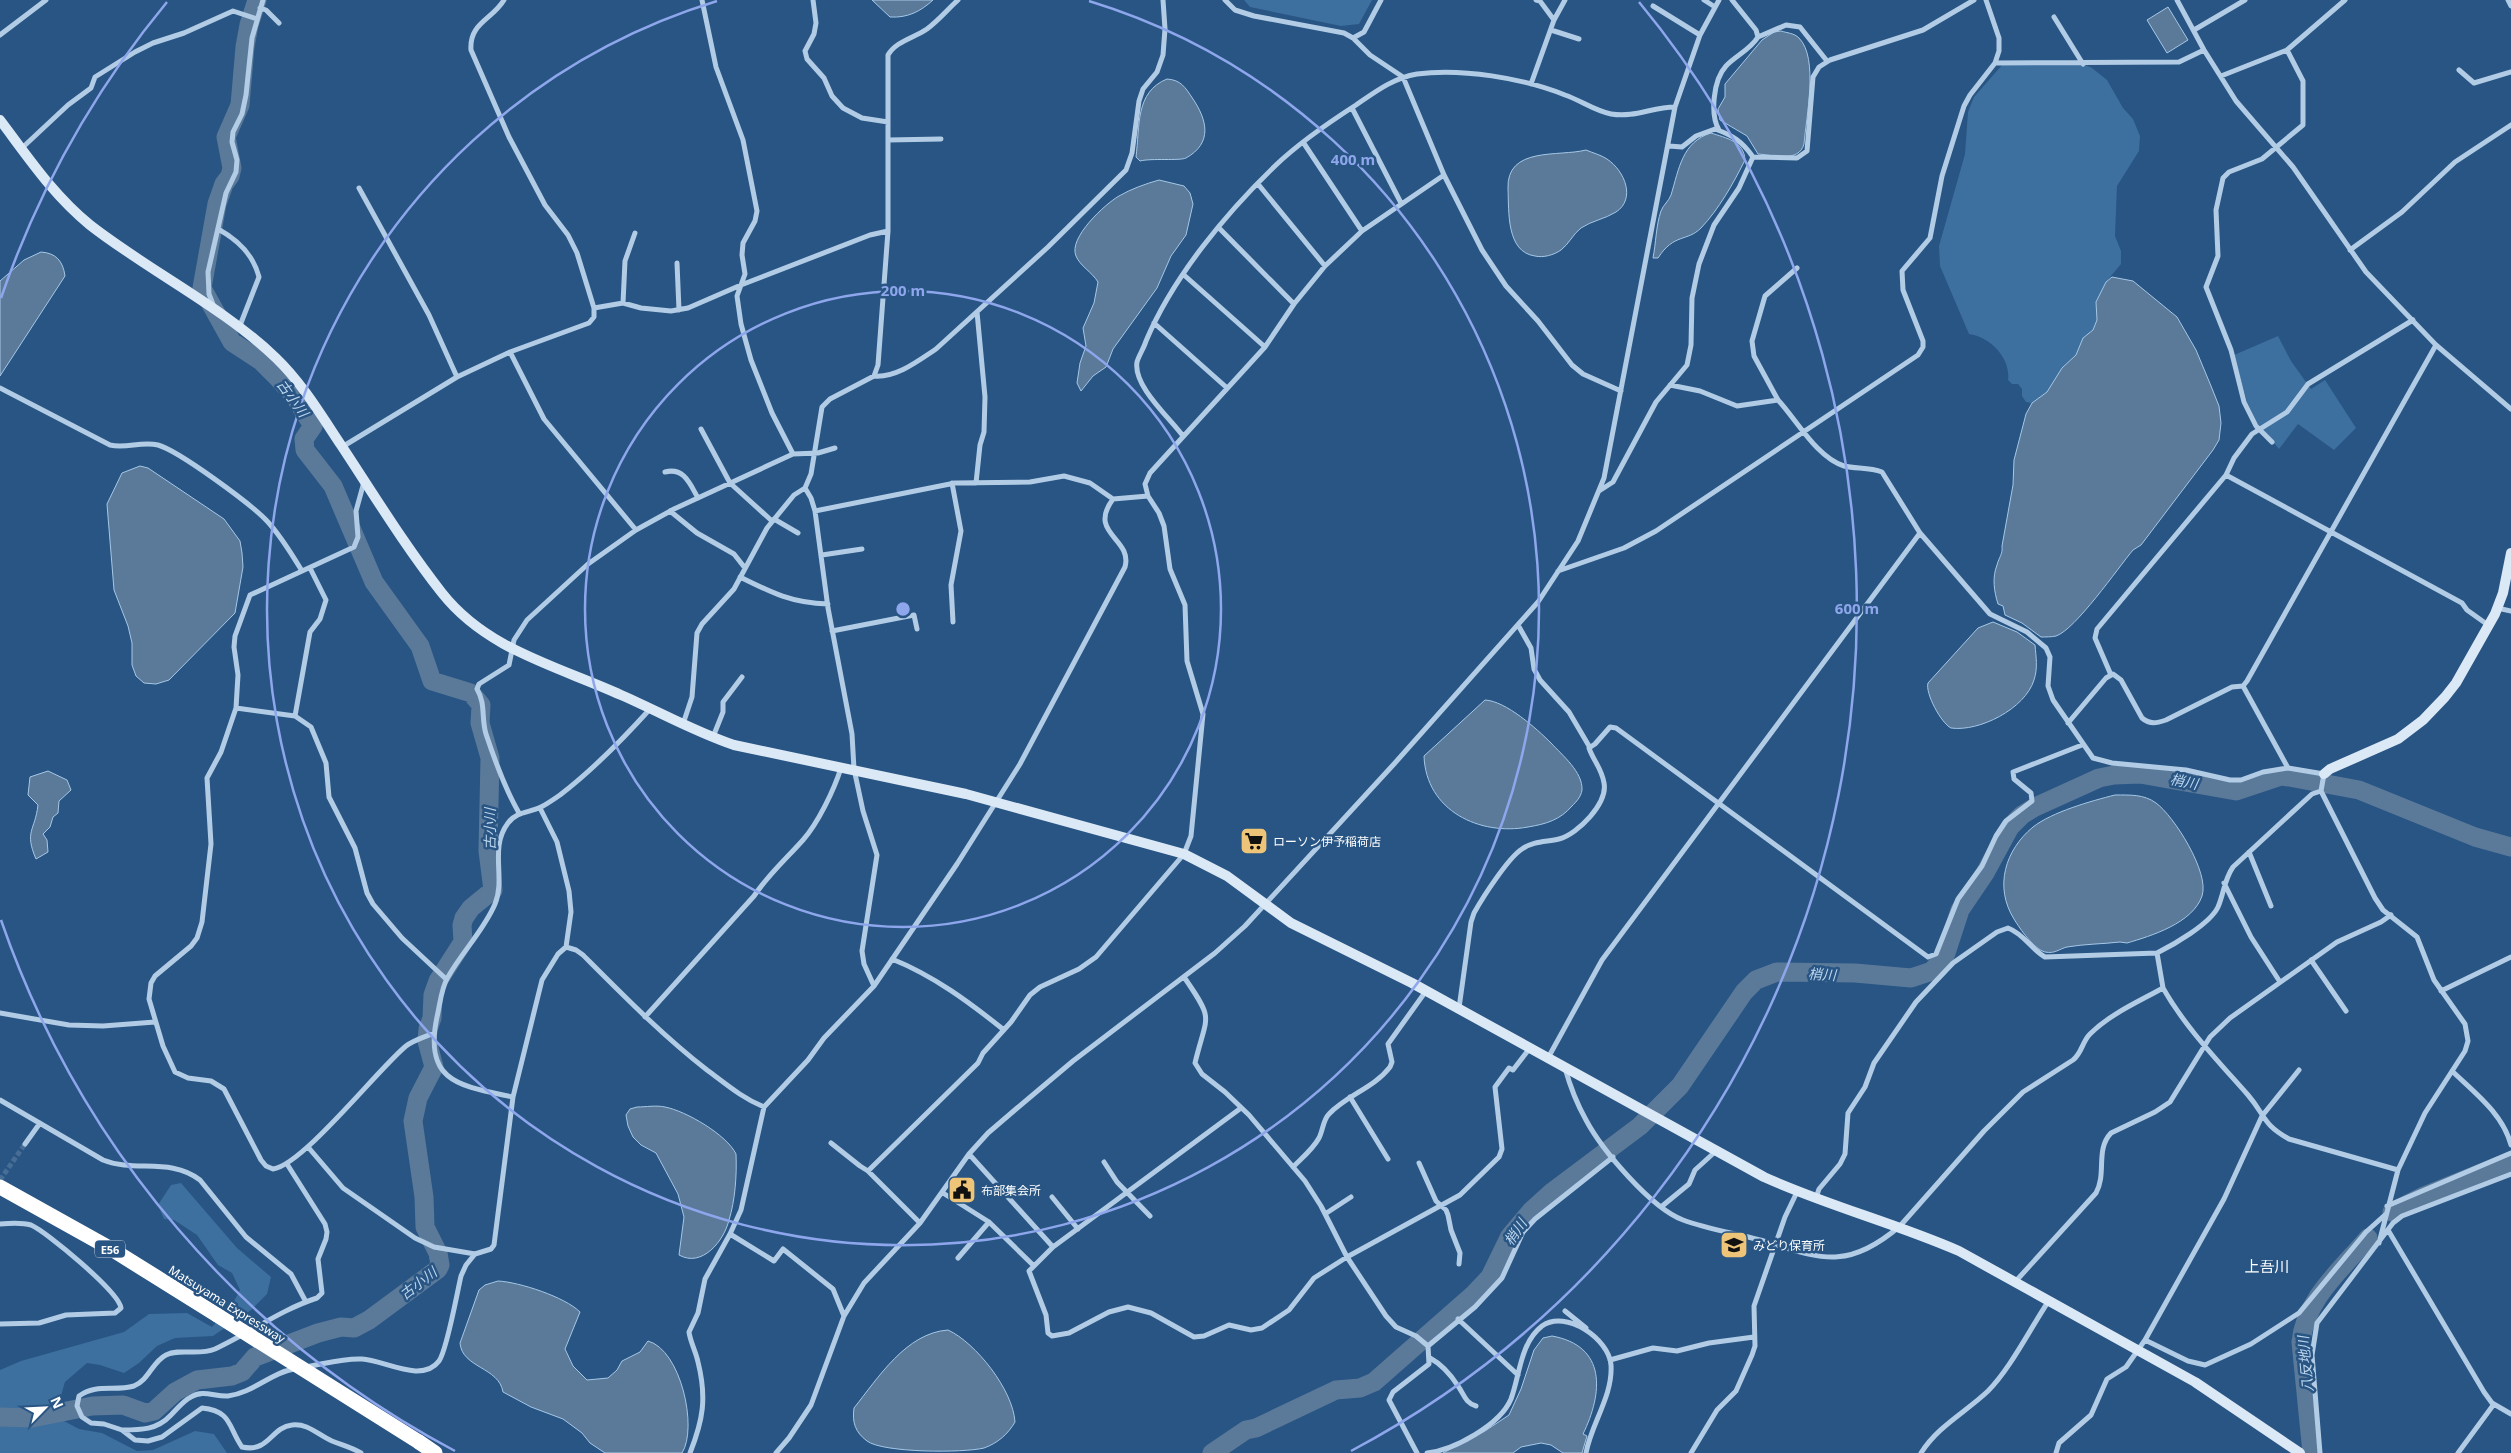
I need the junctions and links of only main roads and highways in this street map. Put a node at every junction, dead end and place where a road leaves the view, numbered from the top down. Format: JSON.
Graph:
{"nodes":[{"id":1,"x":0,"y":1187,"type":"edge"},
{"id":2,"x":435,"y":1453,"type":"edge"}],
"edges":[{"from":1,"to":2,"type":"highway","name":"Matsuyama Expressway","number":"E56","bridge":true}]}
